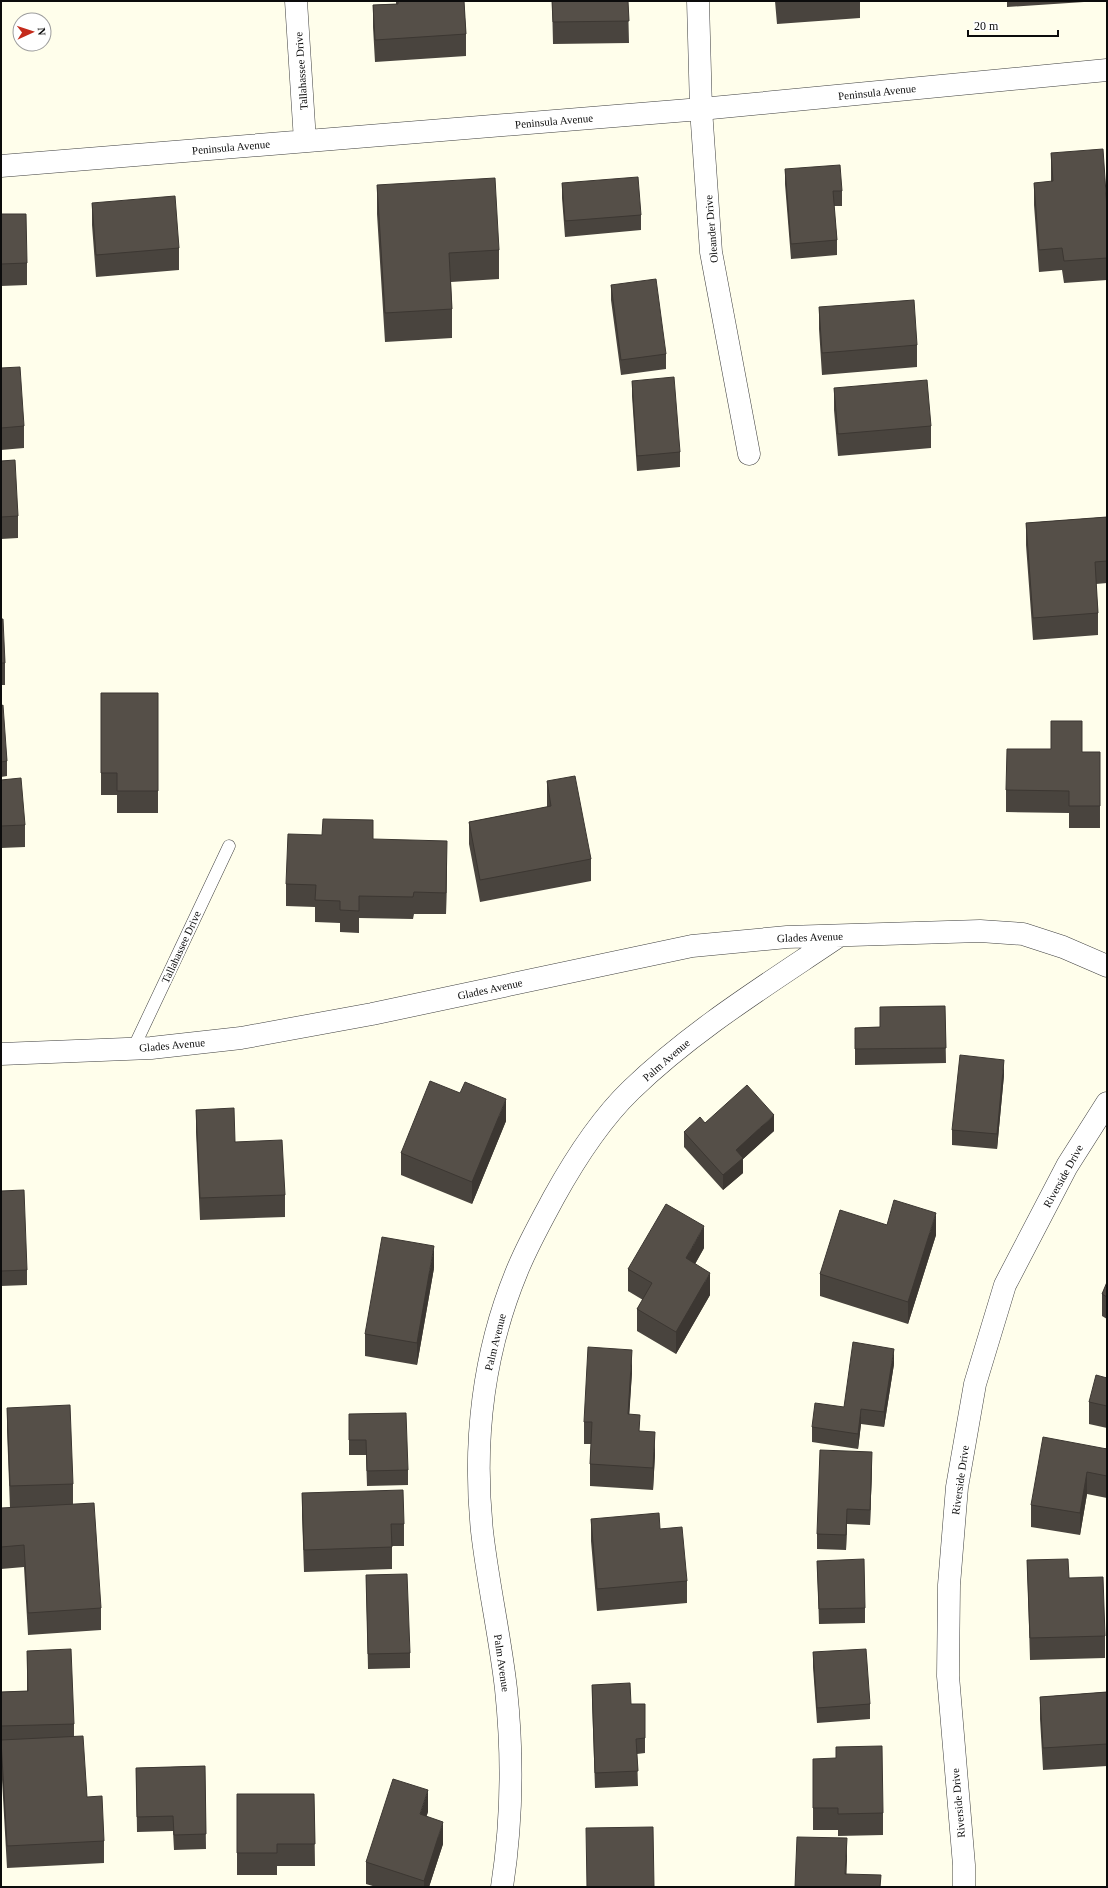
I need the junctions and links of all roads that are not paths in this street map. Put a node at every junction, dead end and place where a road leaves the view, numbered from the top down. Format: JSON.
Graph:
{"nodes":[{"id":1,"x":296,"y":1,"type":"edge"},
{"id":2,"x":698,"y":1,"type":"edge"},
{"id":3,"x":1107,"y":70,"type":"edge"},
{"id":4,"x":701,"y":109,"type":"junction"},
{"id":5,"x":305,"y":141,"type":"junction"},
{"id":6,"x":1,"y":166,"type":"edge"},
{"id":7,"x":749,"y":454,"type":"dead end"},
{"id":8,"x":229,"y":846,"type":"dead end"},
{"id":9,"x":839,"y":936,"type":"junction"},
{"id":10,"x":1107,"y":966,"type":"edge"},
{"id":11,"x":133,"y":1049,"type":"junction"},
{"id":12,"x":1,"y":1054,"type":"edge"},
{"id":13,"x":1107,"y":1103,"type":"edge"},
{"id":14,"x":502,"y":1887,"type":"edge"},
{"id":15,"x":964,"y":1887,"type":"edge"}],
"edges":[{"from":1,"to":5,"type":"street","name":"Tallahassee Drive"},
{"from":2,"to":4,"type":"street","name":"Oleander Drive"},
{"from":3,"to":4,"type":"street","name":"Peninsula Avenue"},
{"from":4,"to":5,"type":"street","name":"Peninsula Avenue"},
{"from":4,"to":7,"type":"street","name":"Oleander Drive"},
{"from":5,"to":6,"type":"street","name":"Peninsula Avenue"},
{"from":8,"to":11,"type":"lane","name":"Tallahassee Drive"},
{"from":9,"to":10,"type":"street","name":"Glades Avenue"},
{"from":9,"to":11,"type":"street","name":"Glades Avenue"},
{"from":9,"to":14,"type":"street","name":"Palm Avenue"},
{"from":11,"to":12,"type":"street","name":"Glades Avenue"},
{"from":13,"to":15,"type":"street","name":"Riverside Drive"}]}
